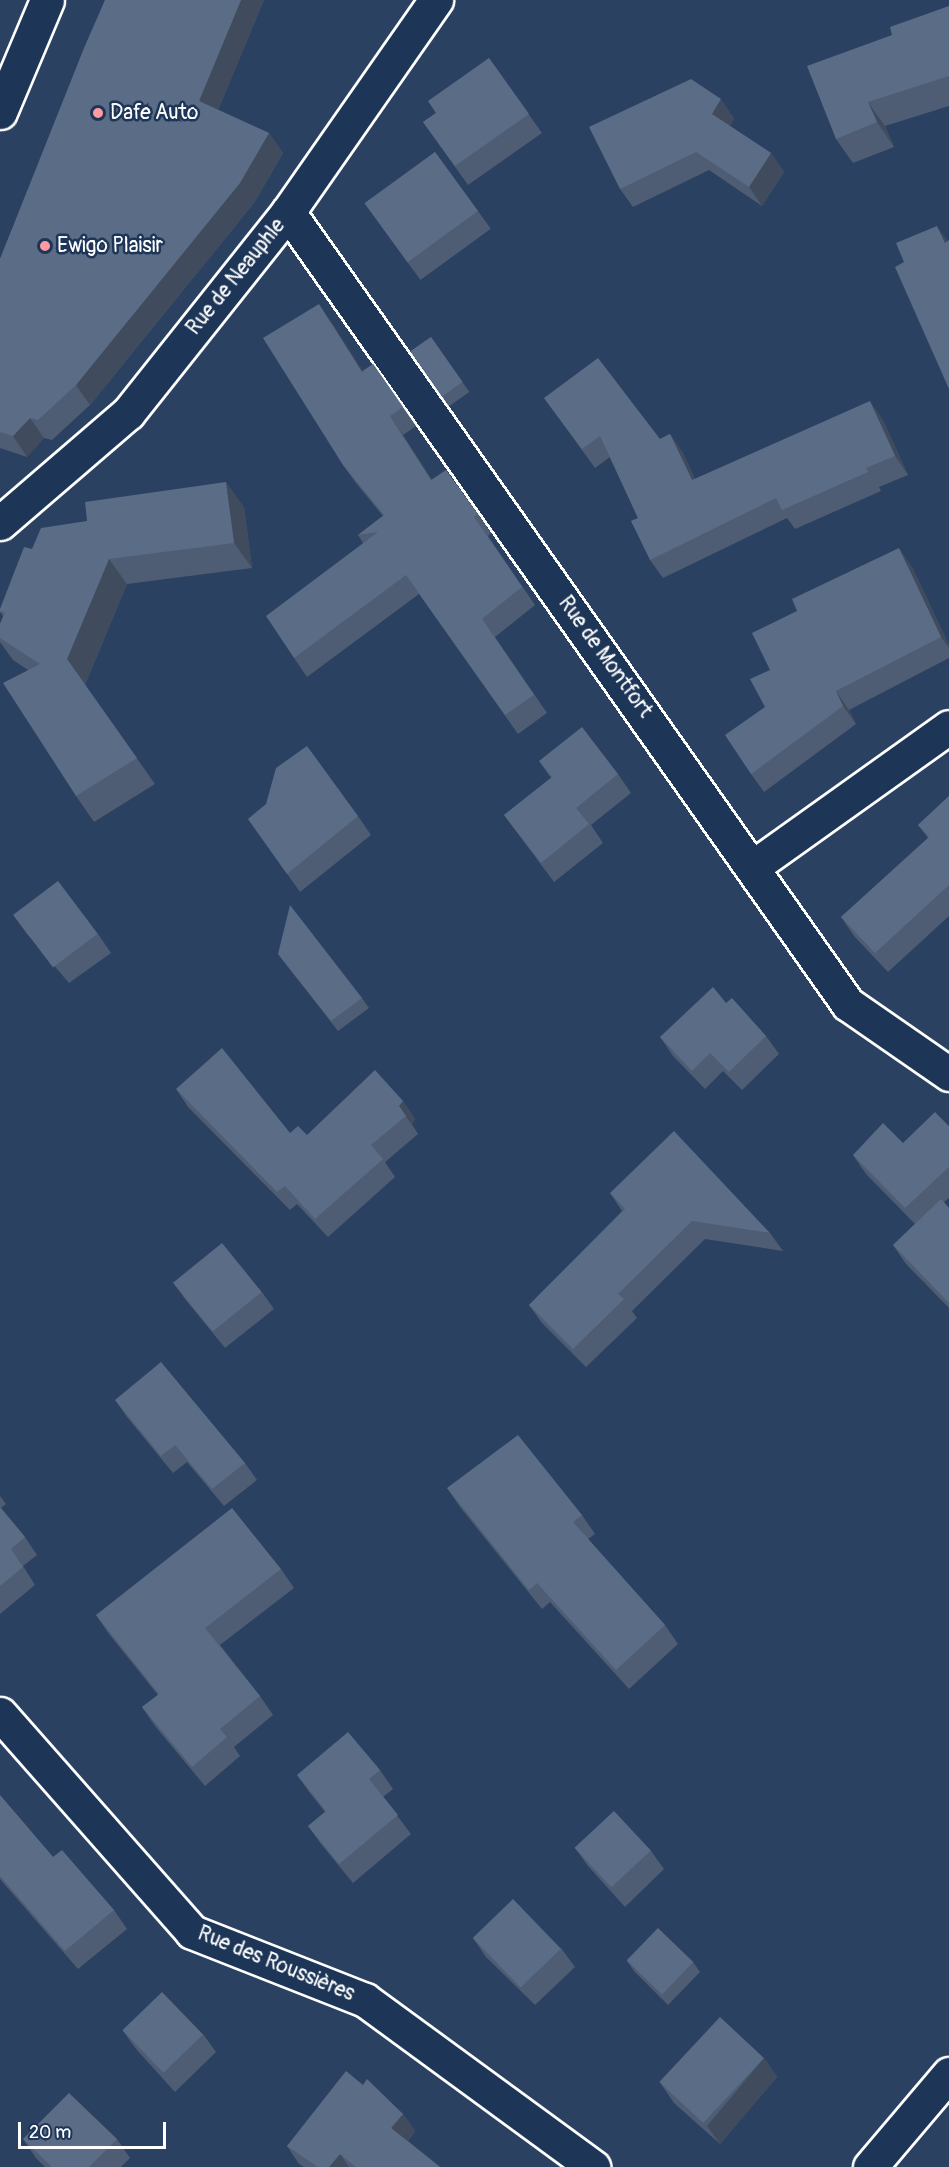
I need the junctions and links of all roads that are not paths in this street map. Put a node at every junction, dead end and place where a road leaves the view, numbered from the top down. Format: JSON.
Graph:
{"nodes":[{"id":1,"x":47,"y":0,"type":"edge"},
{"id":2,"x":436,"y":0,"type":"edge"},
{"id":3,"x":0,"y":112,"type":"edge"},
{"id":4,"x":288,"y":212,"type":"junction"},
{"id":5,"x":0,"y":523,"type":"edge"},
{"id":6,"x":949,"y":727,"type":"edge"},
{"id":7,"x":754,"y":866,"type":"junction"},
{"id":8,"x":949,"y":1074,"type":"edge"},
{"id":9,"x":0,"y":1714,"type":"edge"},
{"id":10,"x":949,"y":2074,"type":"edge"},
{"id":11,"x":593,"y":2167,"type":"edge"},
{"id":12,"x":870,"y":2167,"type":"edge"}],
"edges":[{"from":1,"to":3,"type":"street"},
{"from":2,"to":4,"type":"street","name":"Rue de Neauphle"},
{"from":4,"to":5,"type":"street","name":"Rue de Neauphle"},
{"from":4,"to":7,"type":"street","name":"Rue de Montfort"},
{"from":6,"to":7,"type":"street"},
{"from":7,"to":8,"type":"street","name":"Rue de Montfort"},
{"from":9,"to":11,"type":"street","name":"Rue des Roussières"},
{"from":10,"to":12,"type":"street"}]}
